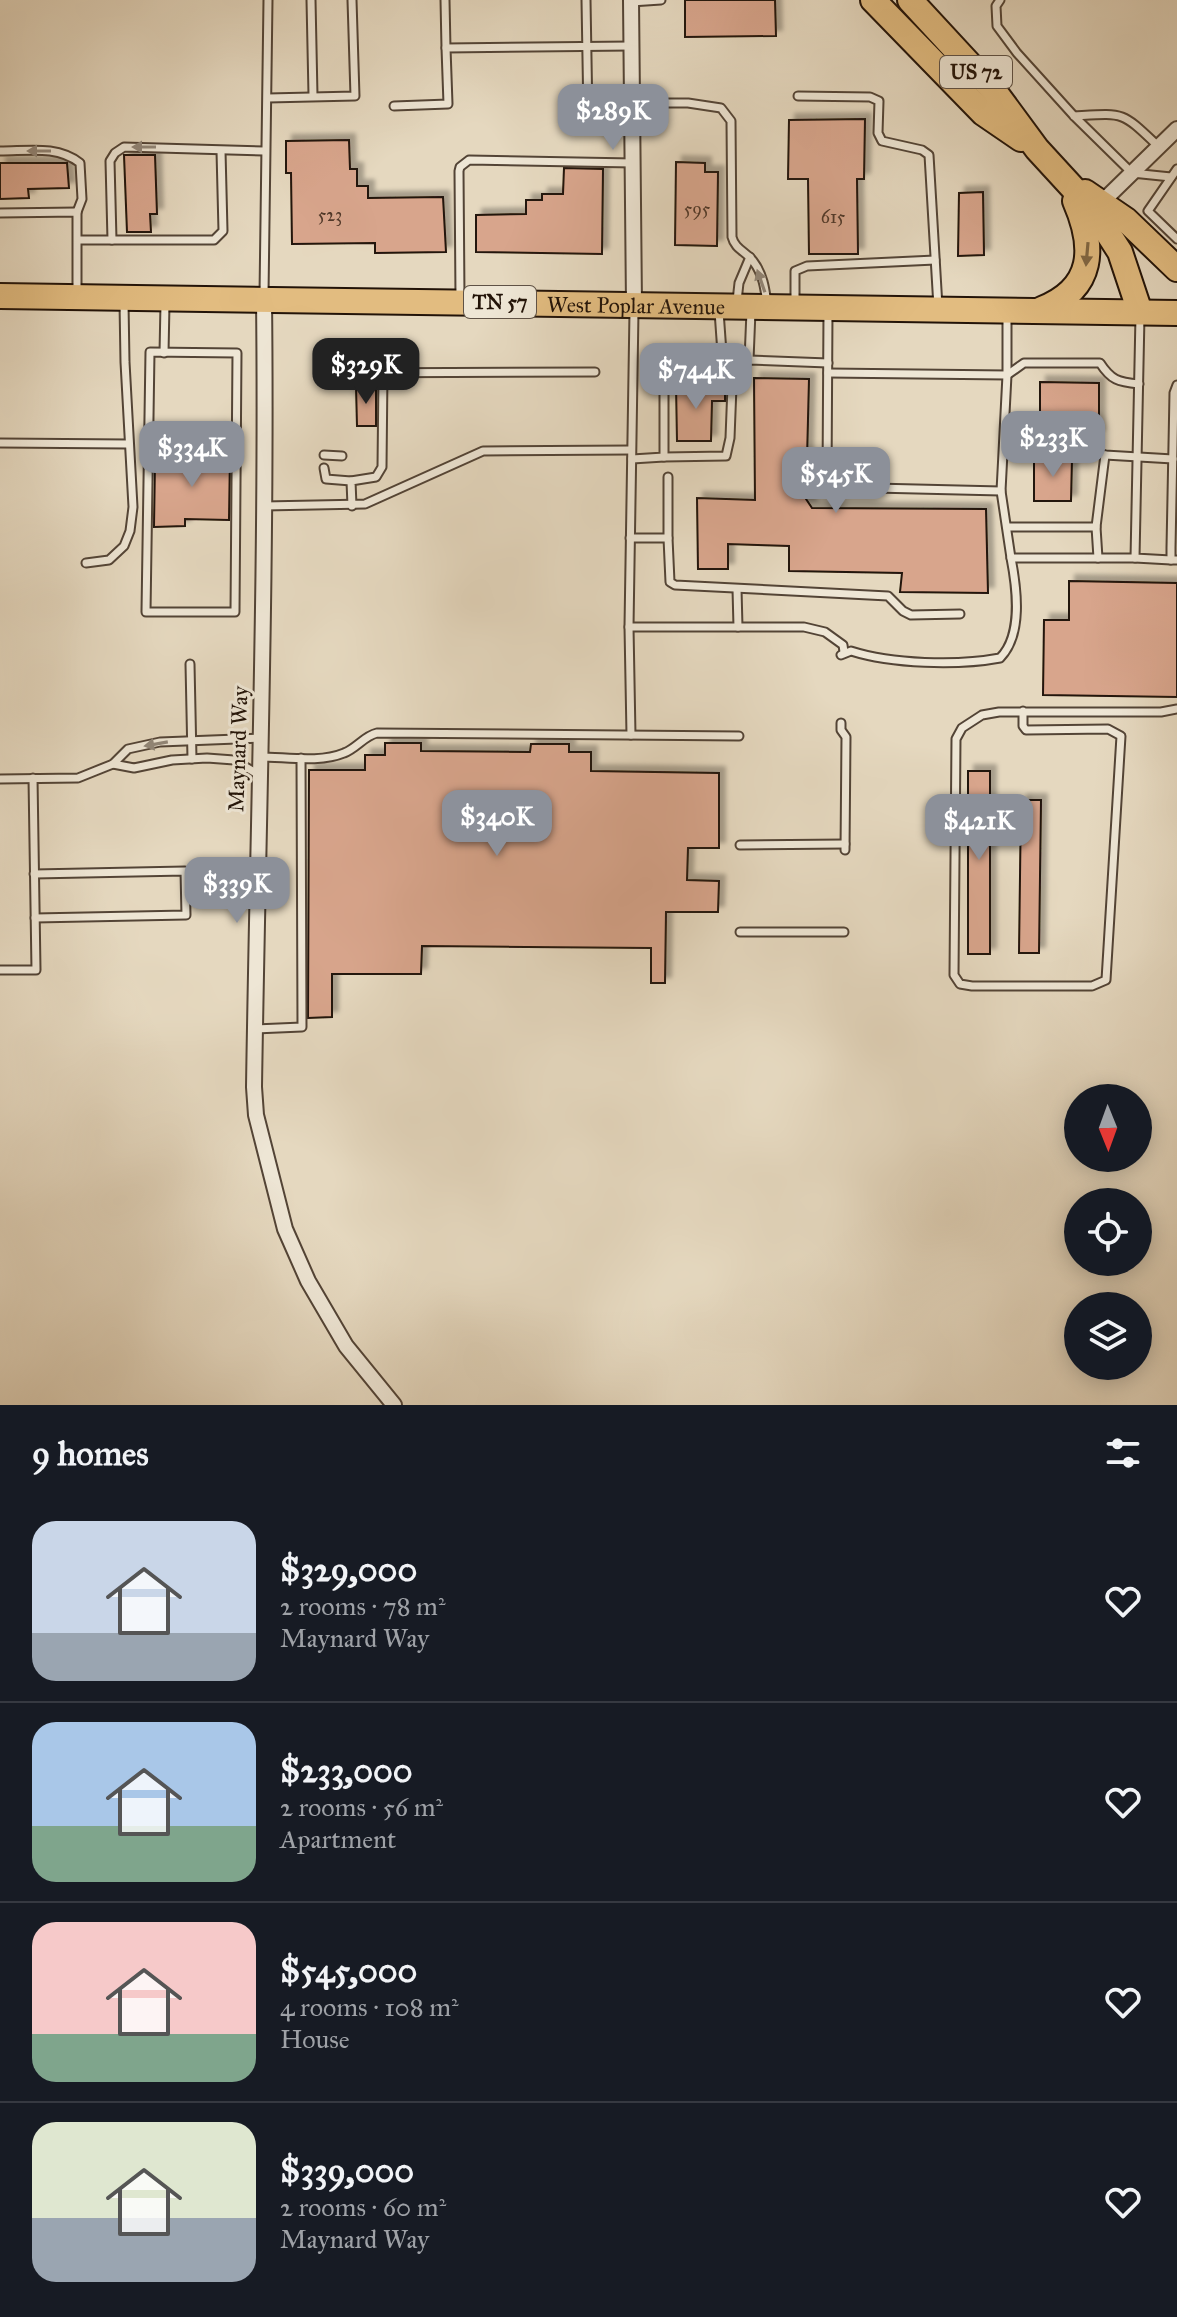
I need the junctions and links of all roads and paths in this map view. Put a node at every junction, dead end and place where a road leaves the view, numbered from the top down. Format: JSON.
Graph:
{"nodes":[{"id":1,"x":268,"y":0,"type":"edge"},
{"id":2,"x":311,"y":0,"type":"edge"},
{"id":3,"x":352,"y":0,"type":"edge"},
{"id":4,"x":445,"y":0,"type":"edge"},
{"id":5,"x":586,"y":0,"type":"edge"},
{"id":6,"x":661,"y":0,"type":"edge"},
{"id":7,"x":873,"y":0,"type":"edge"},
{"id":8,"x":910,"y":0,"type":"edge"},
{"id":9,"x":1000,"y":0,"type":"edge"},
{"id":10,"x":631,"y":1,"type":"edge"},
{"id":11,"x":631,"y":46,"type":"junction"},
{"id":12,"x":587,"y":47,"type":"junction"},
{"id":13,"x":446,"y":48,"type":"junction"},
{"id":14,"x":313,"y":95,"type":"junction"},
{"id":15,"x":798,"y":96,"type":"dead end"},
{"id":16,"x":268,"y":98,"type":"junction"},
{"id":17,"x":632,"y":103,"type":"junction"},
{"id":18,"x":394,"y":106,"type":"dead end"},
{"id":19,"x":1074,"y":116,"type":"junction"},
{"id":20,"x":588,"y":117,"type":"dead end"},
{"id":21,"x":1177,"y":129,"type":"edge"},
{"id":22,"x":1158,"y":146,"type":"junction"},
{"id":23,"x":1037,"y":149,"type":"junction"},
{"id":24,"x":0,"y":151,"type":"edge"},
{"id":25,"x":221,"y":151,"type":"junction"},
{"id":26,"x":264,"y":151,"type":"junction"},
{"id":27,"x":633,"y":163,"type":"junction"},
{"id":28,"x":1177,"y":169,"type":"edge"},
{"id":29,"x":1132,"y":173,"type":"junction"},
{"id":30,"x":1171,"y":177,"type":"junction"},
{"id":31,"x":1093,"y":211,"type":"junction"},
{"id":32,"x":77,"y":212,"type":"junction"},
{"id":33,"x":0,"y":213,"type":"edge"},
{"id":34,"x":1177,"y":239,"type":"edge"},
{"id":35,"x":78,"y":240,"type":"junction"},
{"id":36,"x":112,"y":240,"type":"junction"},
{"id":37,"x":750,"y":257,"type":"junction"},
{"id":38,"x":935,"y":260,"type":"junction"},
{"id":39,"x":1177,"y":269,"type":"edge"},
{"id":40,"x":0,"y":296,"type":"edge"},
{"id":41,"x":77,"y":296,"type":"junction"},
{"id":42,"x":124,"y":297,"type":"junction"},
{"id":43,"x":165,"y":298,"type":"junction"},
{"id":44,"x":264,"y":299,"type":"junction"},
{"id":45,"x":460,"y":302,"type":"junction"},
{"id":46,"x":634,"y":305,"type":"junction"},
{"id":47,"x":743,"y":306,"type":"junction"},
{"id":48,"x":795,"y":307,"type":"junction"},
{"id":49,"x":829,"y":307,"type":"junction"},
{"id":50,"x":938,"y":309,"type":"junction"},
{"id":51,"x":1007,"y":310,"type":"junction"},
{"id":52,"x":1038,"y":311,"type":"junction"},
{"id":53,"x":1140,"y":312,"type":"junction"},
{"id":54,"x":1177,"y":313,"type":"edge"},
{"id":55,"x":164,"y":353,"type":"junction"},
{"id":56,"x":749,"y":360,"type":"junction"},
{"id":57,"x":828,"y":363,"type":"junction"},
{"id":58,"x":723,"y":367,"type":"junction"},
{"id":59,"x":595,"y":372,"type":"dead end"},
{"id":60,"x":383,"y":373,"type":"junction"},
{"id":61,"x":828,"y":373,"type":"junction"},
{"id":62,"x":1007,"y":375,"type":"junction"},
{"id":63,"x":324,"y":383,"type":"dead end"},
{"id":64,"x":1139,"y":384,"type":"junction"},
{"id":65,"x":1177,"y":385,"type":"edge"},
{"id":66,"x":0,"y":443,"type":"edge"},
{"id":67,"x":128,"y":444,"type":"junction"},
{"id":68,"x":1004,"y":449,"type":"junction"},
{"id":69,"x":632,"y":454,"type":"junction"},
{"id":70,"x":324,"y":455,"type":"dead end"},
{"id":71,"x":1105,"y":455,"type":"junction"},
{"id":72,"x":342,"y":456,"type":"dead end"},
{"id":73,"x":1139,"y":456,"type":"junction"},
{"id":74,"x":664,"y":457,"type":"junction"},
{"id":75,"x":1173,"y":459,"type":"junction"},
{"id":76,"x":324,"y":468,"type":"dead end"},
{"id":77,"x":668,"y":477,"type":"dead end"},
{"id":78,"x":351,"y":481,"type":"junction"},
{"id":79,"x":1001,"y":491,"type":"junction"},
{"id":80,"x":264,"y":506,"type":"junction"},
{"id":81,"x":352,"y":506,"type":"junction"},
{"id":82,"x":1007,"y":527,"type":"junction"},
{"id":83,"x":1096,"y":527,"type":"junction"},
{"id":84,"x":630,"y":538,"type":"junction"},
{"id":85,"x":668,"y":538,"type":"junction"},
{"id":86,"x":1011,"y":558,"type":"junction"},
{"id":87,"x":1098,"y":558,"type":"junction"},
{"id":88,"x":1135,"y":558,"type":"junction"},
{"id":89,"x":1174,"y":560,"type":"edge"},
{"id":90,"x":86,"y":563,"type":"dead end"},
{"id":91,"x":737,"y":589,"type":"junction"},
{"id":92,"x":960,"y":614,"type":"dead end"},
{"id":93,"x":629,"y":627,"type":"junction"},
{"id":94,"x":738,"y":627,"type":"junction"},
{"id":95,"x":190,"y":664,"type":"dead end"},
{"id":96,"x":1177,"y":709,"type":"edge"},
{"id":97,"x":1023,"y":711,"type":"junction"},
{"id":98,"x":841,"y":723,"type":"dead end"},
{"id":99,"x":631,"y":735,"type":"junction"},
{"id":100,"x":739,"y":736,"type":"dead end"},
{"id":101,"x":260,"y":738,"type":"junction"},
{"id":102,"x":191,"y":740,"type":"junction"},
{"id":103,"x":260,"y":757,"type":"junction"},
{"id":104,"x":301,"y":758,"type":"junction"},
{"id":105,"x":192,"y":759,"type":"junction"},
{"id":106,"x":113,"y":764,"type":"junction"},
{"id":107,"x":259,"y":775,"type":"junction"},
{"id":108,"x":33,"y":778,"type":"junction"},
{"id":109,"x":0,"y":779,"type":"edge"},
{"id":110,"x":740,"y":845,"type":"dead end"},
{"id":111,"x":34,"y":874,"type":"junction"},
{"id":112,"x":35,"y":918,"type":"junction"},
{"id":113,"x":740,"y":932,"type":"dead end"},
{"id":114,"x":844,"y":932,"type":"dead end"},
{"id":115,"x":0,"y":970,"type":"edge"},
{"id":116,"x":255,"y":1029,"type":"junction"},
{"id":117,"x":394,"y":1405,"type":"edge"}],
"edges":[{"from":1,"to":16,"type":"lane"},
{"from":2,"to":14,"type":"lane"},
{"from":3,"to":14,"type":"lane"},
{"from":4,"to":13,"type":"lane"},
{"from":5,"to":12,"type":"lane"},
{"from":6,"to":10,"type":"lane"},
{"from":7,"to":23,"type":"main road","number":"US 72"},
{"from":8,"to":23,"type":"main road","number":"US 72"},
{"from":9,"to":19,"type":"lane"},
{"from":10,"to":11,"type":"street"},
{"from":11,"to":12,"type":"lane"},
{"from":11,"to":17,"type":"street"},
{"from":12,"to":13,"type":"lane"},
{"from":12,"to":20,"type":"lane"},
{"from":13,"to":18,"type":"lane"},
{"from":14,"to":16,"type":"lane"},
{"from":15,"to":38,"type":"lane"},
{"from":16,"to":26,"type":"lane"},
{"from":17,"to":27,"type":"street"},
{"from":17,"to":37,"type":"lane"},
{"from":19,"to":22,"type":"lane"},
{"from":19,"to":29,"type":"lane"},
{"from":21,"to":22,"type":"street"},
{"from":22,"to":29,"type":"street"},
{"from":23,"to":31,"type":"main road","number":"US 72"},
{"from":32,"to":24,"type":"lane","one_way":true},
{"from":25,"to":26,"type":"lane"},
{"from":25,"to":36,"type":"lane"},
{"from":25,"to":36,"type":"lane","one_way":true},
{"from":26,"to":44,"type":"lane"},
{"from":27,"to":45,"type":"lane"},
{"from":27,"to":46,"type":"street"},
{"from":28,"to":30,"type":"lane"},
{"from":29,"to":30,"type":"lane"},
{"from":29,"to":31,"type":"street"},
{"from":30,"to":34,"type":"lane"},
{"from":31,"to":39,"type":"main road","number":"US 72"},
{"from":31,"to":52,"type":"main road","one_way":true},
{"from":31,"to":53,"type":"main road","number":"US 72"},
{"from":32,"to":33,"type":"lane"},
{"from":32,"to":35,"type":"lane"},
{"from":35,"to":36,"type":"lane"},
{"from":35,"to":41,"type":"lane"},
{"from":37,"to":47,"type":"lane"},
{"from":47,"to":37,"type":"lane","one_way":true},
{"from":38,"to":48,"type":"lane"},
{"from":38,"to":50,"type":"lane"},
{"from":40,"to":41,"type":"main road","name":"West Poplar Avenue","number":"TN 57"},
{"from":41,"to":42,"type":"main road","name":"West Poplar Avenue","number":"TN 57"},
{"from":42,"to":43,"type":"main road","name":"West Poplar Avenue","number":"TN 57"},
{"from":42,"to":67,"type":"lane"},
{"from":43,"to":44,"type":"main road","name":"West Poplar Avenue","number":"TN 57"},
{"from":43,"to":55,"type":"lane"},
{"from":44,"to":45,"type":"main road","name":"West Poplar Avenue","number":"TN 57"},
{"from":44,"to":80,"type":"street","name":"Maynard Way"},
{"from":45,"to":46,"type":"main road","name":"West Poplar Avenue","number":"TN 57"},
{"from":46,"to":47,"type":"main road","name":"West Poplar Avenue","number":"TN 57"},
{"from":46,"to":69,"type":"lane"},
{"from":47,"to":48,"type":"main road","name":"West Poplar Avenue","number":"TN 57"},
{"from":47,"to":56,"type":"lane"},
{"from":47,"to":58,"type":"lane"},
{"from":48,"to":49,"type":"main road","name":"West Poplar Avenue","number":"TN 57"},
{"from":49,"to":50,"type":"main road","name":"West Poplar Avenue","number":"TN 57"},
{"from":49,"to":57,"type":"lane"},
{"from":50,"to":51,"type":"main road","name":"West Poplar Avenue","number":"TN 57"},
{"from":51,"to":52,"type":"main road","name":"West Poplar Avenue","number":"TN 57"},
{"from":51,"to":62,"type":"lane"},
{"from":52,"to":53,"type":"main road","name":"West Poplar Avenue","number":"TN 57"},
{"from":53,"to":54,"type":"main road","name":"West Poplar Avenue"},
{"from":53,"to":64,"type":"lane"},
{"from":55,"to":55,"type":"lane"},
{"from":56,"to":57,"type":"lane"},
{"from":56,"to":58,"type":"lane"},
{"from":57,"to":61,"type":"lane"},
{"from":58,"to":74,"type":"lane"},
{"from":58,"to":74,"type":"lane"},
{"from":59,"to":60,"type":"lane"},
{"from":60,"to":63,"type":"lane"},
{"from":60,"to":78,"type":"lane"},
{"from":61,"to":62,"type":"lane"},
{"from":61,"to":79,"type":"lane"},
{"from":62,"to":64,"type":"lane"},
{"from":62,"to":68,"type":"lane"},
{"from":64,"to":73,"type":"lane"},
{"from":65,"to":75,"type":"lane"},
{"from":66,"to":67,"type":"lane"},
{"from":67,"to":90,"type":"lane"},
{"from":68,"to":71,"type":"lane"},
{"from":68,"to":79,"type":"lane"},
{"from":69,"to":74,"type":"lane"},
{"from":69,"to":81,"type":"lane"},
{"from":69,"to":84,"type":"lane"},
{"from":70,"to":72,"type":"lane"},
{"from":71,"to":73,"type":"lane"},
{"from":71,"to":83,"type":"lane"},
{"from":73,"to":75,"type":"lane"},
{"from":73,"to":88,"type":"lane"},
{"from":75,"to":89,"type":"lane"},
{"from":76,"to":78,"type":"lane"},
{"from":77,"to":85,"type":"lane"},
{"from":78,"to":81,"type":"lane"},
{"from":79,"to":82,"type":"lane"},
{"from":80,"to":81,"type":"lane"},
{"from":80,"to":101,"type":"street","name":"Maynard Way"},
{"from":82,"to":83,"type":"lane"},
{"from":82,"to":86,"type":"lane"},
{"from":83,"to":87,"type":"lane"},
{"from":84,"to":85,"type":"lane"},
{"from":84,"to":93,"type":"lane"},
{"from":85,"to":91,"type":"lane"},
{"from":86,"to":87,"type":"lane"},
{"from":86,"to":94,"type":"lane"},
{"from":87,"to":88,"type":"lane"},
{"from":88,"to":89,"type":"lane"},
{"from":91,"to":92,"type":"lane"},
{"from":91,"to":94,"type":"lane"},
{"from":93,"to":94,"type":"lane"},
{"from":93,"to":99,"type":"lane"},
{"from":95,"to":102,"type":"lane"},
{"from":96,"to":97,"type":"lane"},
{"from":97,"to":97,"type":"lane"},
{"from":98,"to":110,"type":"lane"},
{"from":99,"to":100,"type":"lane"},
{"from":99,"to":104,"type":"lane"},
{"from":101,"to":102,"type":"lane"},
{"from":101,"to":103,"type":"street","name":"Maynard Way"},
{"from":102,"to":105,"type":"lane"},
{"from":102,"to":106,"type":"lane","one_way":true},
{"from":103,"to":104,"type":"lane"},
{"from":103,"to":107,"type":"street","name":"Maynard Way"},
{"from":104,"to":116,"type":"lane"},
{"from":105,"to":106,"type":"lane"},
{"from":105,"to":107,"type":"lane"},
{"from":106,"to":108,"type":"lane"},
{"from":107,"to":116,"type":"street","name":"Maynard Way"},
{"from":108,"to":109,"type":"lane"},
{"from":108,"to":111,"type":"lane"},
{"from":111,"to":112,"type":"lane"},
{"from":111,"to":112,"type":"lane"},
{"from":112,"to":115,"type":"lane"},
{"from":113,"to":114,"type":"lane"},
{"from":116,"to":117,"type":"street","name":"Maynard Way"}]}
